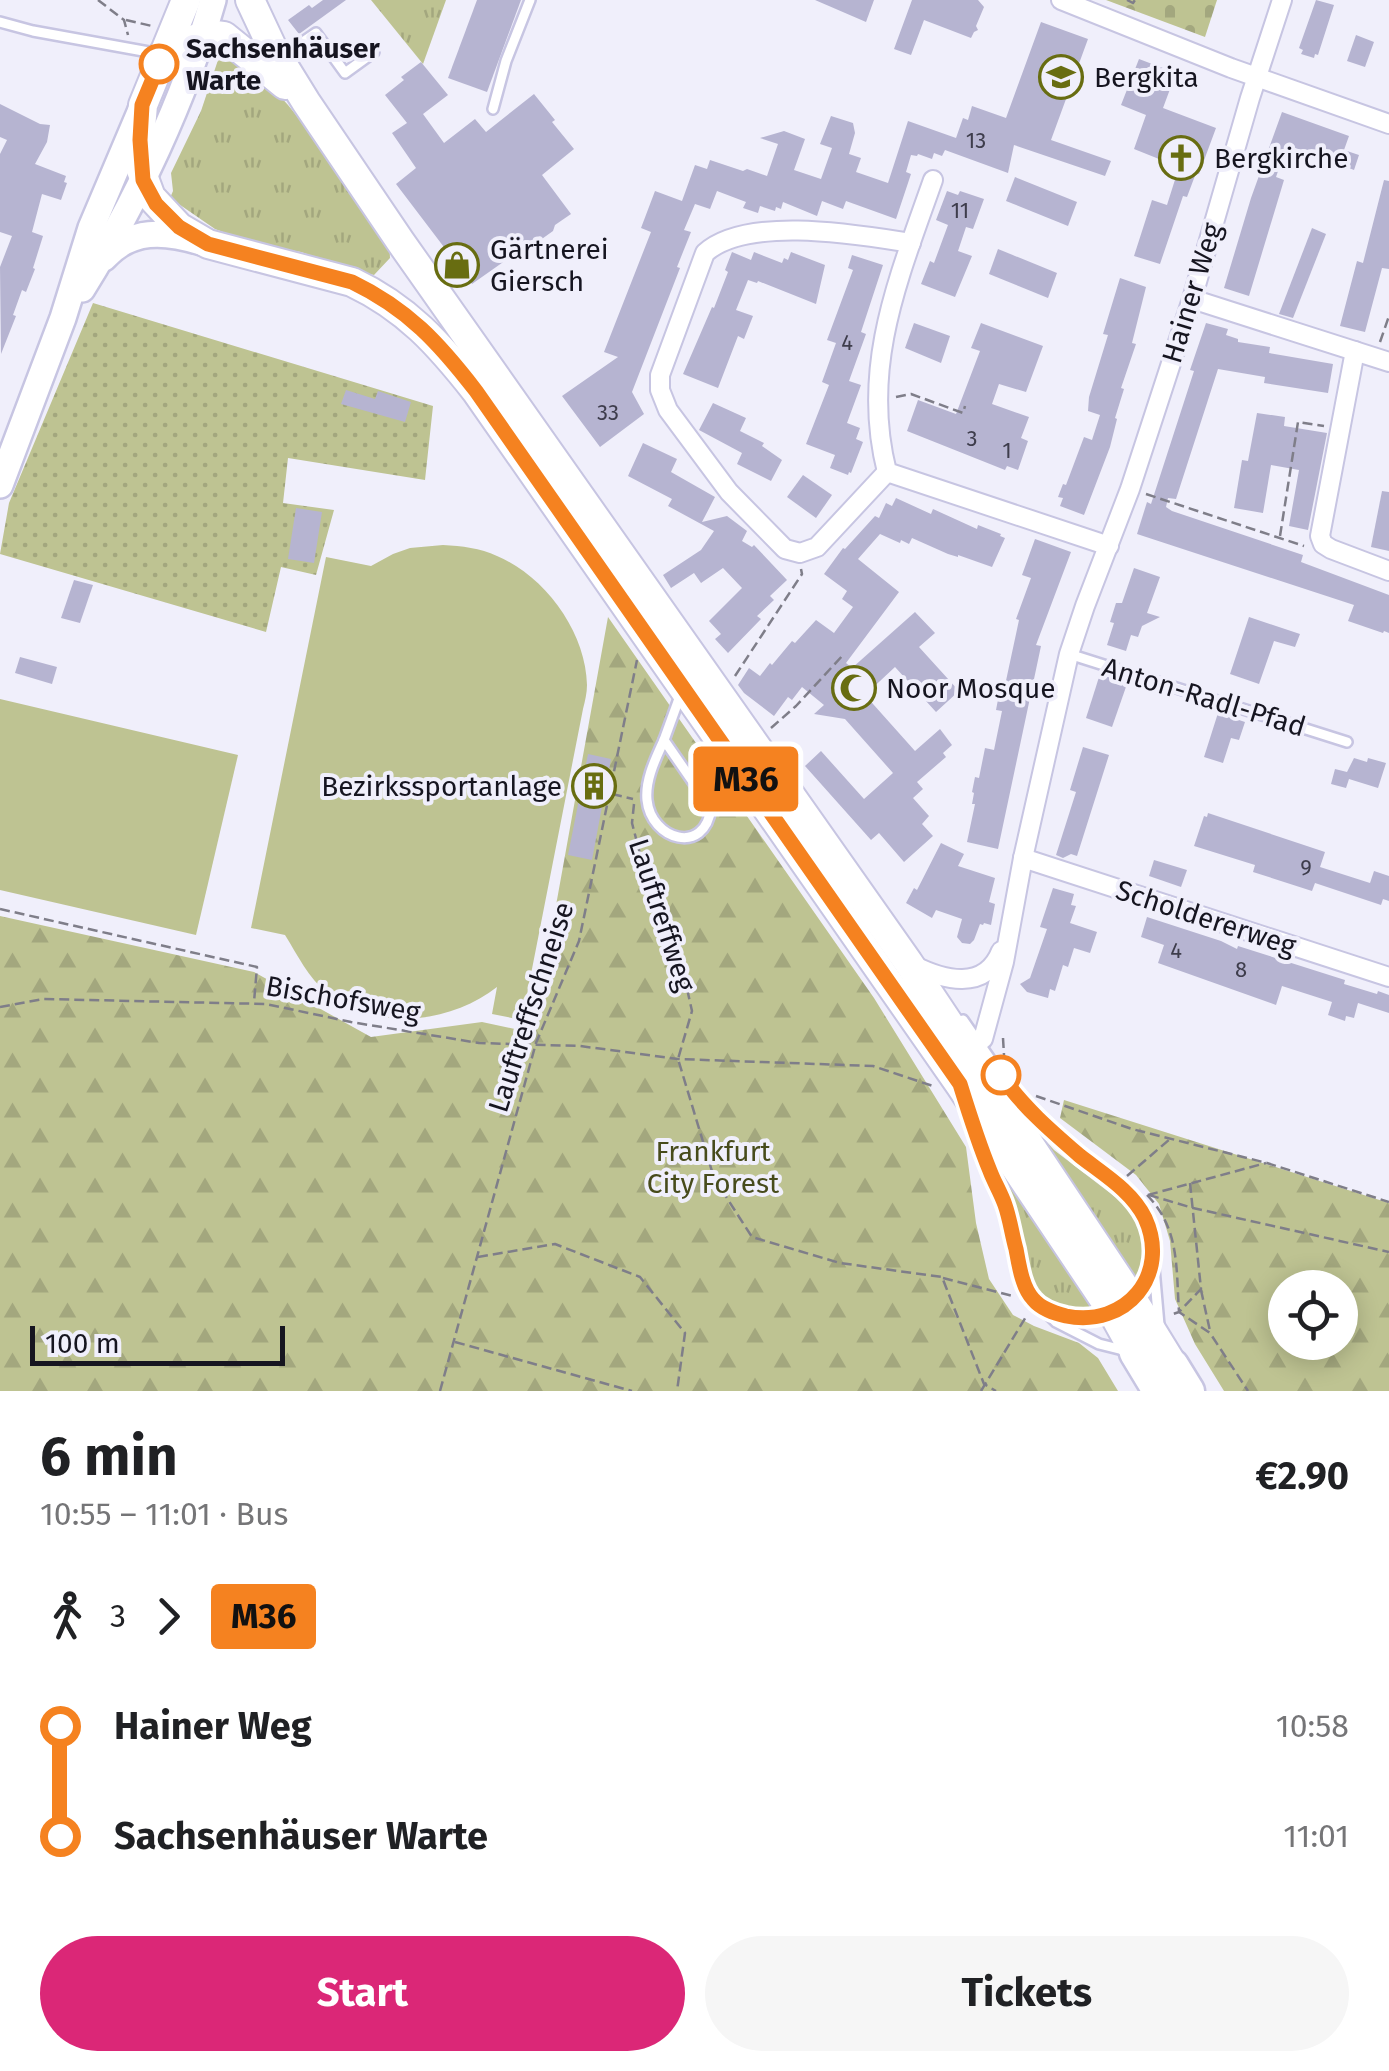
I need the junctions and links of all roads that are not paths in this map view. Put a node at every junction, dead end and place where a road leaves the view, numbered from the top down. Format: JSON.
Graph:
{"nodes":[{"id":1,"x":186,"y":0,"type":"edge"},
{"id":2,"x":213,"y":0,"type":"edge"},
{"id":3,"x":250,"y":0,"type":"edge"},
{"id":4,"x":530,"y":0,"type":"edge"},
{"id":5,"x":1061,"y":0,"type":"edge"},
{"id":6,"x":1282,"y":0,"type":"edge"},
{"id":7,"x":0,"y":22,"type":"edge"},
{"id":8,"x":179,"y":41,"type":"junction"},
{"id":9,"x":374,"y":52,"type":"dead end"},
{"id":10,"x":279,"y":58,"type":"junction"},
{"id":11,"x":1256,"y":78,"type":"junction"},
{"id":12,"x":306,"y":102,"type":"junction"},
{"id":13,"x":142,"y":105,"type":"junction"},
{"id":14,"x":493,"y":110,"type":"dead end"},
{"id":15,"x":1389,"y":124,"type":"edge"},
{"id":16,"x":143,"y":180,"type":"junction"},
{"id":17,"x":933,"y":180,"type":"dead end"},
{"id":18,"x":400,"y":241,"type":"junction"},
{"id":19,"x":911,"y":243,"type":"junction"},
{"id":20,"x":208,"y":244,"type":"junction"},
{"id":21,"x":94,"y":269,"type":"junction"},
{"id":22,"x":352,"y":282,"type":"junction"},
{"id":23,"x":1192,"y":299,"type":"junction"},
{"id":24,"x":63,"y":318,"type":"junction"},
{"id":25,"x":1356,"y":351,"type":"junction"},
{"id":26,"x":1382,"y":360,"type":"edge"},
{"id":27,"x":887,"y":472,"type":"junction"},
{"id":28,"x":0,"y":485,"type":"edge"},
{"id":29,"x":1109,"y":546,"type":"junction"},
{"id":30,"x":1389,"y":571,"type":"edge"},
{"id":31,"x":1069,"y":654,"type":"junction"},
{"id":32,"x":683,"y":688,"type":"junction"},
{"id":33,"x":664,"y":740,"type":"junction"},
{"id":34,"x":1343,"y":740,"type":"dead end"},
{"id":35,"x":1023,"y":858,"type":"junction"},
{"id":36,"x":1008,"y":932,"type":"junction"},
{"id":37,"x":927,"y":975,"type":"junction"},
{"id":38,"x":1389,"y":977,"type":"edge"},
{"id":39,"x":961,"y":1017,"type":"dead end"},
{"id":40,"x":984,"y":1039,"type":"dead end"},
{"id":41,"x":963,"y":1093,"type":"junction"},
{"id":42,"x":1153,"y":1246,"type":"junction"},
{"id":43,"x":1038,"y":1304,"type":"junction"},
{"id":44,"x":1123,"y":1306,"type":"junction"},
{"id":45,"x":1135,"y":1353,"type":"junction"},
{"id":46,"x":1173,"y":1382,"type":"edge"}],
"edges":[{"from":1,"to":8,"type":"main road"},
{"from":2,"to":8,"type":"main road"},
{"from":3,"to":10,"type":"main road"},
{"from":4,"to":14,"type":"lane"},
{"from":5,"to":11,"type":"street"},
{"from":6,"to":11,"type":"street","name":"Hainer Weg"},
{"from":7,"to":8,"type":"lane"},
{"from":8,"to":12,"type":"main road"},
{"from":8,"to":13,"type":"main road"},
{"from":8,"to":16,"type":"main road"},
{"from":9,"to":10,"type":"lane"},
{"from":10,"to":12,"type":"main road"},
{"from":11,"to":15,"type":"street"},
{"from":11,"to":23,"type":"street","name":"Hainer Weg"},
{"from":12,"to":18,"type":"main road"},
{"from":13,"to":16,"type":"main road"},
{"from":13,"to":24,"type":"main road"},
{"from":16,"to":20,"type":"main road"},
{"from":16,"to":21,"type":"main road"},
{"from":17,"to":19,"type":"street"},
{"from":18,"to":22,"type":"main road"},
{"from":18,"to":37,"type":"main road"},
{"from":19,"to":27,"type":"street"},
{"from":19,"to":27,"type":"street"},
{"from":20,"to":21,"type":"main road"},
{"from":20,"to":22,"type":"main road"},
{"from":21,"to":24,"type":"main road"},
{"from":22,"to":32,"type":"main road"},
{"from":23,"to":25,"type":"street"},
{"from":23,"to":29,"type":"street","name":"Hainer Weg"},
{"from":24,"to":28,"type":"main road"},
{"from":25,"to":26,"type":"street"},
{"from":25,"to":30,"type":"street"},
{"from":27,"to":29,"type":"street"},
{"from":29,"to":31,"type":"street","name":"Hainer Weg"},
{"from":31,"to":34,"type":"lane","name":"Anton-Radl-Pfad"},
{"from":31,"to":35,"type":"street","name":"Hainer Weg"},
{"from":32,"to":33,"type":"lane","name":"Lauftreffweg"},
{"from":32,"to":41,"type":"main road"},
{"from":33,"to":33,"type":"lane","name":"Lauftreffweg"},
{"from":35,"to":36,"type":"street","name":"Hainer Weg"},
{"from":35,"to":38,"type":"street","name":"Scholdererweg"},
{"from":36,"to":37,"type":"street","name":"Hainer Weg"},
{"from":36,"to":40,"type":"street","name":"Hainer Weg"},
{"from":37,"to":44,"type":"main road"},
{"from":39,"to":42,"type":"lane"},
{"from":41,"to":43,"type":"lane"},
{"from":41,"to":44,"type":"main road"},
{"from":42,"to":44,"type":"lane"},
{"from":42,"to":46,"type":"lane"},
{"from":43,"to":44,"type":"lane"},
{"from":43,"to":45,"type":"lane"},
{"from":44,"to":45,"type":"main road"},
{"from":44,"to":46,"type":"main road"},
{"from":45,"to":46,"type":"highway"}]}
